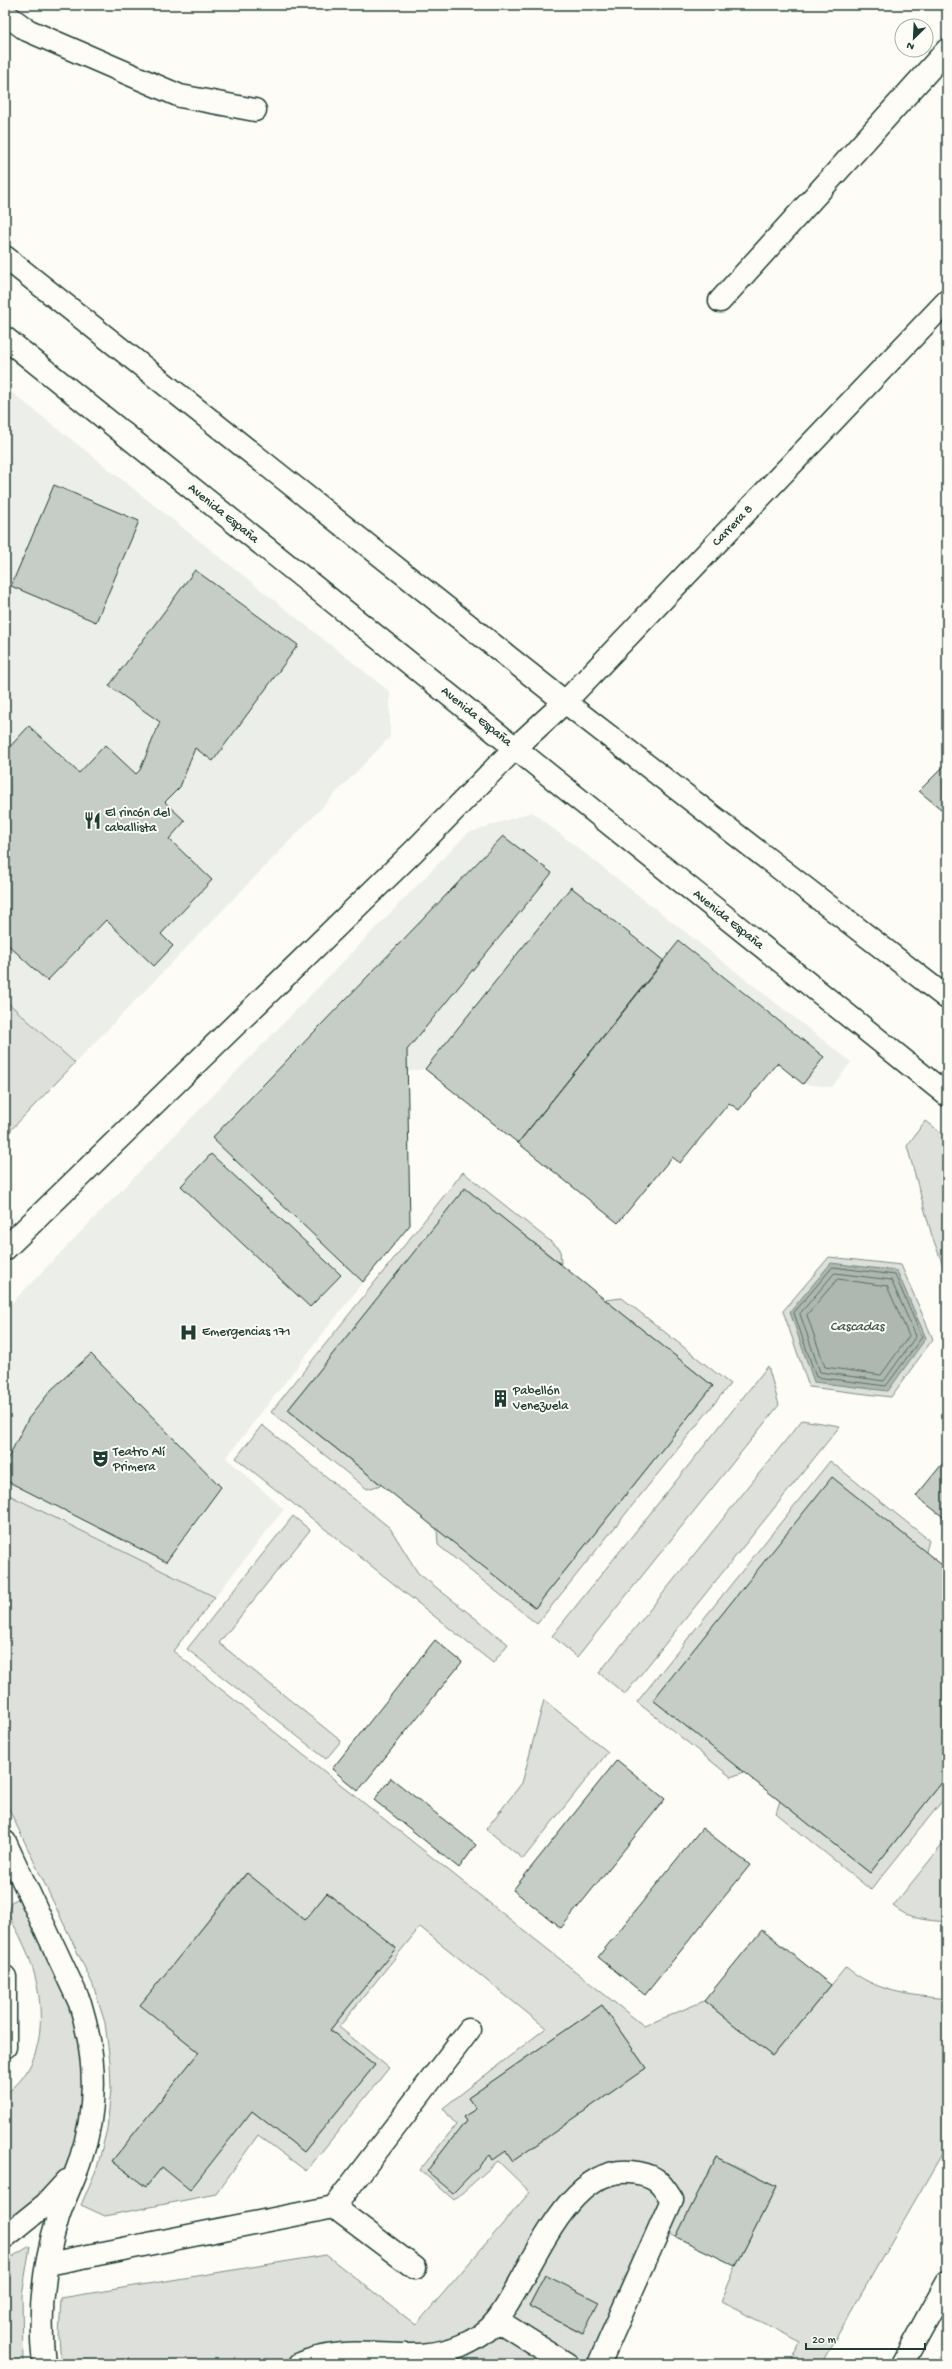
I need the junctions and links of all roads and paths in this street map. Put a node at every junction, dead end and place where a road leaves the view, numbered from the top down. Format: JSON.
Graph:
{"nodes":[{"id":1,"x":5,"y":14,"type":"edge"},
{"id":2,"x":947,"y":50,"type":"edge"},
{"id":3,"x":255,"y":110,"type":"dead end"},
{"id":4,"x":5,"y":257,"type":"edge"},
{"id":5,"x":720,"y":301,"type":"dead end"},
{"id":6,"x":947,"y":301,"type":"edge"},
{"id":7,"x":5,"y":338,"type":"edge"},
{"id":8,"x":565,"y":702,"type":"junction"},
{"id":9,"x":515,"y":748,"type":"junction"},
{"id":10,"x":947,"y":998,"type":"edge"},
{"id":11,"x":947,"y":1095,"type":"edge"},
{"id":12,"x":5,"y":1249,"type":"edge"},
{"id":13,"x":6,"y":1848,"type":"edge"},
{"id":14,"x":5,"y":1977,"type":"edge"},
{"id":15,"x":469,"y":2030,"type":"dead end"},
{"id":16,"x":5,"y":2047,"type":"edge"},
{"id":17,"x":80,"y":2162,"type":"junction"},
{"id":18,"x":334,"y":2207,"type":"junction"},
{"id":19,"x":5,"y":2237,"type":"edge"},
{"id":20,"x":48,"y":2264,"type":"junction"},
{"id":21,"x":415,"y":2268,"type":"dead end"},
{"id":22,"x":947,"y":2282,"type":"edge"},
{"id":23,"x":497,"y":2320,"type":"junction"},
{"id":24,"x":44,"y":2364,"type":"edge"},
{"id":25,"x":300,"y":2364,"type":"edge"},
{"id":26,"x":567,"y":2364,"type":"edge"},
{"id":27,"x":599,"y":2364,"type":"edge"},
{"id":28,"x":902,"y":2364,"type":"edge"}],
"edges":[{"from":1,"to":3,"type":"street"},
{"from":2,"to":5,"type":"street"},
{"from":4,"to":8,"type":"street"},
{"from":6,"to":8,"type":"street","name":"Carrera 8"},
{"from":7,"to":9,"type":"street","name":"Avenida España"},
{"from":8,"to":9,"type":"street","name":"Carrera 8"},
{"from":8,"to":10,"type":"street"},
{"from":9,"to":11,"type":"street","name":"Avenida España"},
{"from":9,"to":12,"type":"street","name":"Carrera 8"},
{"from":13,"to":17,"type":"street"},
{"from":14,"to":16,"type":"street"},
{"from":15,"to":18,"type":"street"},
{"from":17,"to":19,"type":"street"},
{"from":17,"to":20,"type":"street"},
{"from":18,"to":20,"type":"street"},
{"from":18,"to":21,"type":"street"},
{"from":20,"to":24,"type":"street"},
{"from":22,"to":28,"type":"street"},
{"from":23,"to":25,"type":"street"},
{"from":23,"to":26,"type":"street"},
{"from":23,"to":27,"type":"street"}]}
